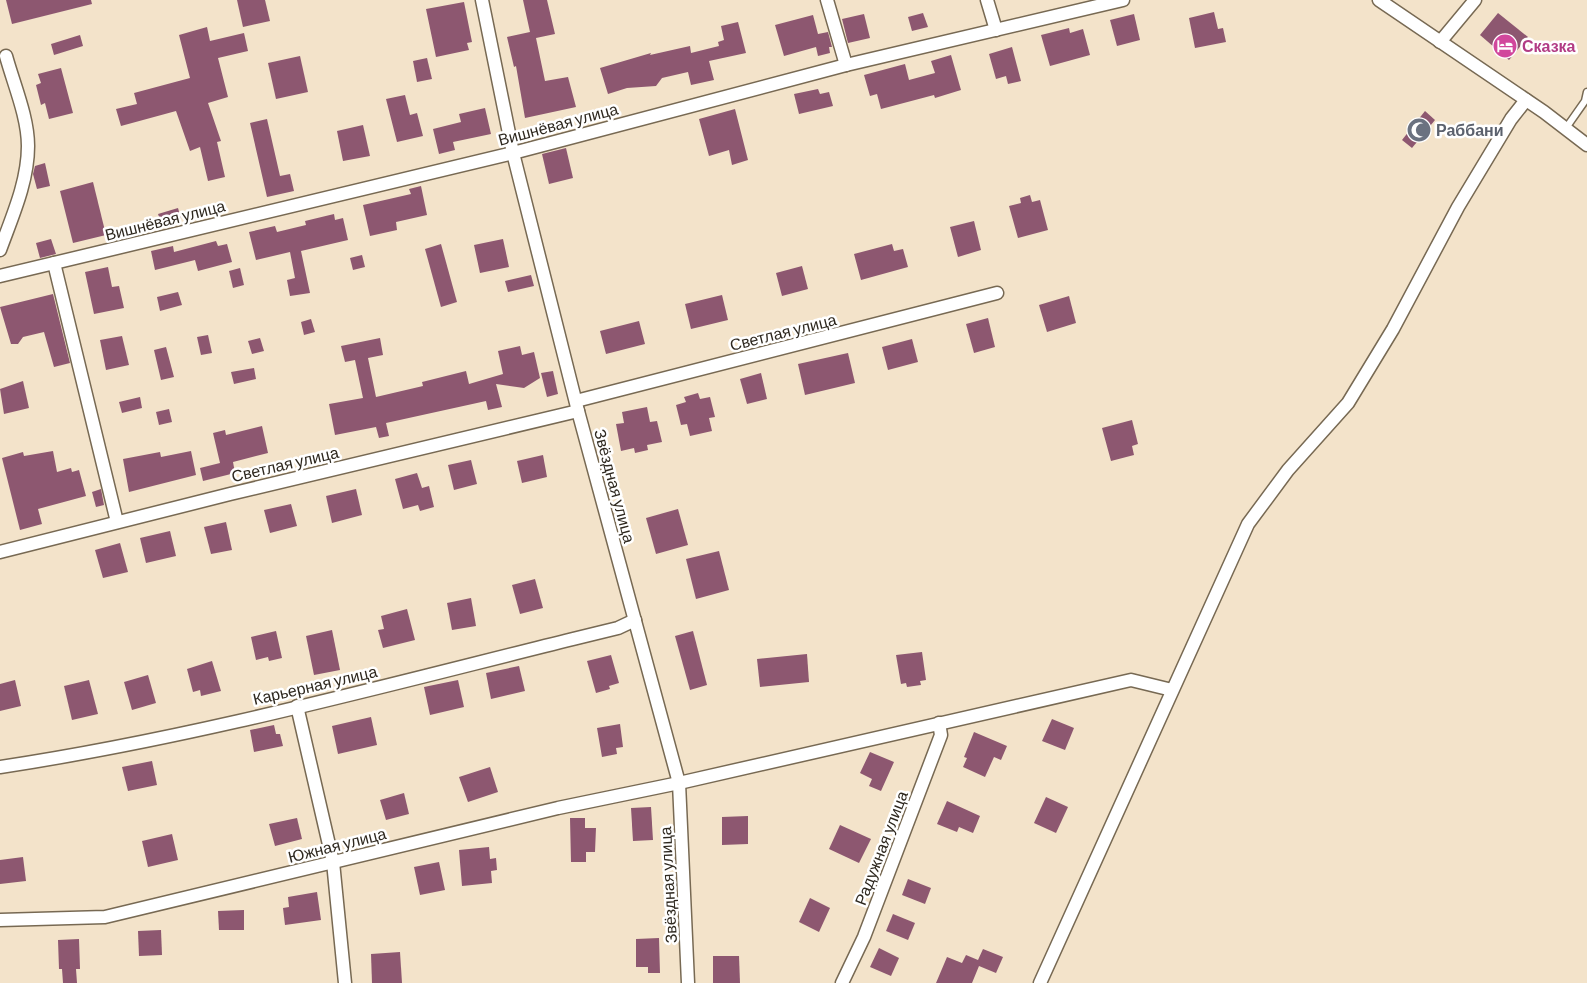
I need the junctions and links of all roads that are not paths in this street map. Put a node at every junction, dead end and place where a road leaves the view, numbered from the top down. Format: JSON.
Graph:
{"nodes":[{"id":1,"x":482,"y":0,"type":"edge"},
{"id":2,"x":827,"y":0,"type":"edge"},
{"id":3,"x":987,"y":0,"type":"edge"},
{"id":4,"x":1123,"y":0,"type":"edge"},
{"id":5,"x":1379,"y":0,"type":"edge"},
{"id":6,"x":1475,"y":0,"type":"edge"},
{"id":7,"x":996,"y":30,"type":"junction"},
{"id":8,"x":1440,"y":42,"type":"junction"},
{"id":9,"x":6,"y":56,"type":"dead end"},
{"id":10,"x":846,"y":65,"type":"junction"},
{"id":11,"x":1587,"y":92,"type":"edge"},
{"id":12,"x":1526,"y":100,"type":"junction"},
{"id":13,"x":1566,"y":128,"type":"junction"},
{"id":14,"x":1587,"y":145,"type":"edge"},
{"id":15,"x":513,"y":153,"type":"junction"},
{"id":16,"x":0,"y":250,"type":"edge"},
{"id":17,"x":54,"y":263,"type":"junction"},
{"id":18,"x":0,"y":276,"type":"edge"},
{"id":19,"x":997,"y":292,"type":"dead end"},
{"id":20,"x":577,"y":406,"type":"junction"},
{"id":21,"x":117,"y":522,"type":"junction"},
{"id":22,"x":0,"y":552,"type":"edge"},
{"id":23,"x":635,"y":620,"type":"junction"},
{"id":24,"x":1172,"y":690,"type":"junction"},
{"id":25,"x":297,"y":706,"type":"junction"},
{"id":26,"x":938,"y":723,"type":"junction"},
{"id":27,"x":0,"y":767,"type":"edge"},
{"id":28,"x":679,"y":783,"type":"junction"},
{"id":29,"x":333,"y":862,"type":"junction"},
{"id":30,"x":0,"y":920,"type":"edge"},
{"id":31,"x":346,"y":983,"type":"edge"},
{"id":32,"x":688,"y":983,"type":"edge"},
{"id":33,"x":842,"y":983,"type":"edge"},
{"id":34,"x":1040,"y":983,"type":"edge"}],
"edges":[{"from":1,"to":15,"type":"street","name":"Звёздная улица"},
{"from":2,"to":10,"type":"street"},
{"from":3,"to":7,"type":"street"},
{"from":4,"to":7,"type":"street","name":"Вишнёвая улица"},
{"from":5,"to":8,"type":"street"},
{"from":6,"to":8,"type":"street"},
{"from":7,"to":10,"type":"street","name":"Вишнёвая улица"},
{"from":8,"to":12,"type":"street"},
{"from":9,"to":16,"type":"street"},
{"from":10,"to":15,"type":"street","name":"Вишнёвая улица"},
{"from":11,"to":13,"type":"lane"},
{"from":12,"to":13,"type":"street"},
{"from":12,"to":24,"type":"street"},
{"from":13,"to":14,"type":"street"},
{"from":15,"to":17,"type":"street","name":"Вишнёвая улица"},
{"from":15,"to":20,"type":"street","name":"Звёздная улица"},
{"from":17,"to":18,"type":"street","name":"Вишнёвая улица"},
{"from":17,"to":21,"type":"street"},
{"from":19,"to":20,"type":"street","name":"Светлая улица"},
{"from":20,"to":21,"type":"street","name":"Светлая улица"},
{"from":20,"to":23,"type":"street","name":"Звёздная улица"},
{"from":21,"to":22,"type":"street","name":"Светлая улица"},
{"from":23,"to":25,"type":"street","name":"Карьерная улица"},
{"from":23,"to":28,"type":"street","name":"Звёздная улица"},
{"from":24,"to":26,"type":"street","name":"Южная улица"},
{"from":24,"to":34,"type":"street"},
{"from":25,"to":27,"type":"street","name":"Карьерная улица"},
{"from":25,"to":29,"type":"street"},
{"from":26,"to":28,"type":"street","name":"Южная улица"},
{"from":26,"to":33,"type":"street","name":"Радужная улица"},
{"from":28,"to":29,"type":"street","name":"Южная улица"},
{"from":28,"to":32,"type":"street","name":"Звёздная улица"},
{"from":29,"to":30,"type":"street","name":"Южная улица"},
{"from":29,"to":31,"type":"street"}]}
